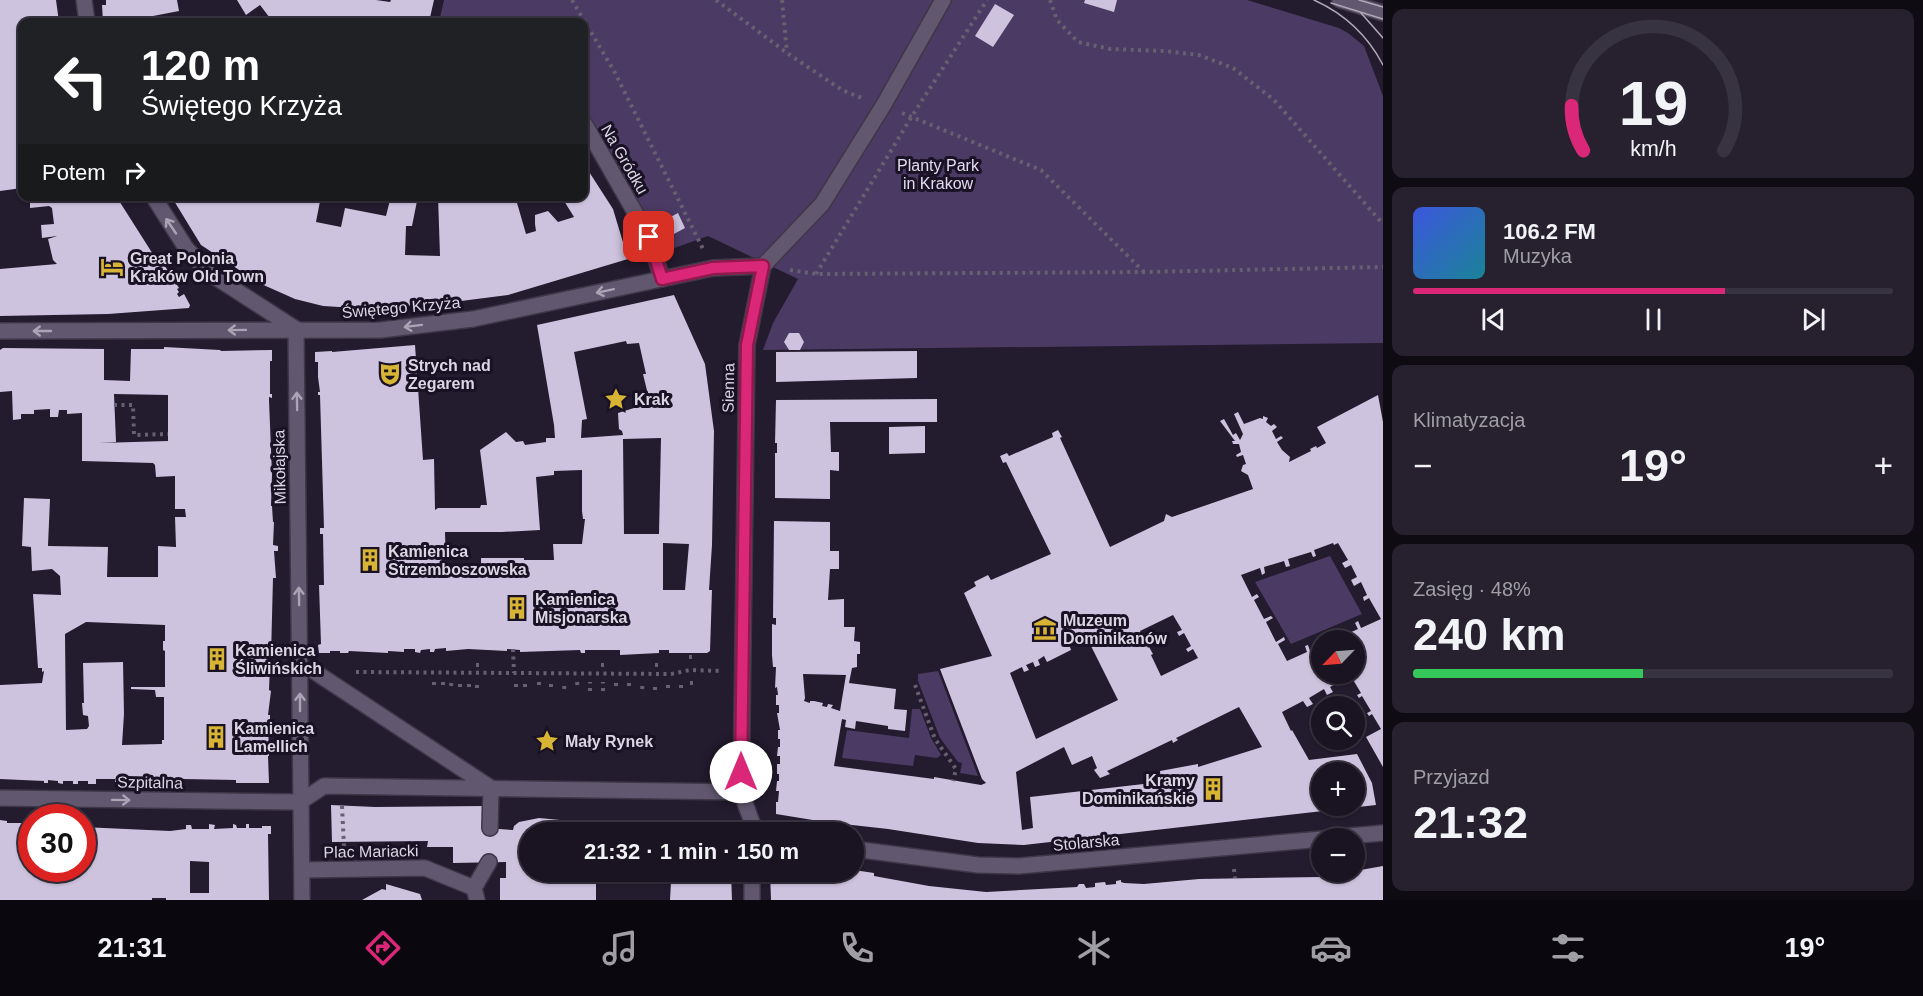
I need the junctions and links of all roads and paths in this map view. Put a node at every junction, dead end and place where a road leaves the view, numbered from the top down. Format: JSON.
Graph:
{"nodes":[{"id":1,"x":84,"y":0,"type":"edge"},
{"id":2,"x":572,"y":0,"type":"edge"},
{"id":3,"x":716,"y":0,"type":"edge"},
{"id":4,"x":782,"y":0,"type":"edge"},
{"id":5,"x":943,"y":0,"type":"edge"},
{"id":6,"x":987,"y":0,"type":"edge"},
{"id":7,"x":1050,"y":0,"type":"edge"},
{"id":8,"x":1340,"y":0,"type":"edge"},
{"id":9,"x":1383,"y":13,"type":"edge"},
{"id":10,"x":86,"y":18,"type":"edge"},
{"id":11,"x":582,"y":18,"type":"edge"},
{"id":12,"x":588,"y":27,"type":"edge"},
{"id":13,"x":787,"y":53,"type":"junction"},
{"id":14,"x":842,"y":90,"type":"dead end"},
{"id":15,"x":912,"y":116,"type":"junction"},
{"id":16,"x":588,"y":130,"type":"edge"},
{"id":17,"x":156,"y":201,"type":"edge"},
{"id":18,"x":1383,"y":224,"type":"edge"},
{"id":19,"x":763,"y":266,"type":"junction"},
{"id":20,"x":1383,"y":267,"type":"edge"},
{"id":21,"x":713,"y":268,"type":"junction"},
{"id":22,"x":1144,"y":272,"type":"junction"},
{"id":23,"x":816,"y":274,"type":"junction"},
{"id":24,"x":662,"y":279,"type":"junction"},
{"id":25,"x":296,"y":329,"type":"junction"},
{"id":26,"x":0,"y":331,"type":"edge"},
{"id":27,"x":114,"y":405,"type":"dead end"},
{"id":28,"x":168,"y":435,"type":"dead end"},
{"id":29,"x":513,"y":650,"type":"dead end"},
{"id":30,"x":742,"y":671,"type":"junction"},
{"id":31,"x":315,"y":672,"type":"joint"},
{"id":32,"x":513,"y":673,"type":"junction"},
{"id":33,"x":434,"y":678,"type":"dead end"},
{"id":34,"x":443,"y":679,"type":"dead end"},
{"id":35,"x":452,"y":680,"type":"dead end"},
{"id":36,"x":460,"y":680,"type":"dead end"},
{"id":37,"x":469,"y":681,"type":"dead end"},
{"id":38,"x":477,"y":681,"type":"dead end"},
{"id":39,"x":564,"y":682,"type":"dead end"},
{"id":40,"x":577,"y":682,"type":"dead end"},
{"id":41,"x":591,"y":682,"type":"dead end"},
{"id":42,"x":603,"y":682,"type":"dead end"},
{"id":43,"x":616,"y":683,"type":"dead end"},
{"id":44,"x":629,"y":683,"type":"dead end"},
{"id":45,"x":643,"y":683,"type":"dead end"},
{"id":46,"x":655,"y":683,"type":"dead end"},
{"id":47,"x":434,"y":685,"type":"dead end"},
{"id":48,"x":443,"y":685,"type":"dead end"},
{"id":49,"x":915,"y":685,"type":"dead end"},
{"id":50,"x":452,"y":686,"type":"dead end"},
{"id":51,"x":460,"y":687,"type":"dead end"},
{"id":52,"x":469,"y":687,"type":"dead end"},
{"id":53,"x":477,"y":688,"type":"dead end"},
{"id":54,"x":564,"y":689,"type":"dead end"},
{"id":55,"x":578,"y":689,"type":"dead end"},
{"id":56,"x":616,"y":689,"type":"dead end"},
{"id":57,"x":629,"y":689,"type":"dead end"},
{"id":58,"x":642,"y":689,"type":"dead end"},
{"id":59,"x":655,"y":690,"type":"dead end"},
{"id":60,"x":590,"y":691,"type":"dead end"},
{"id":61,"x":603,"y":691,"type":"dead end"},
{"id":62,"x":953,"y":781,"type":"dead end"},
{"id":63,"x":491,"y":788,"type":"junction"},
{"id":64,"x":741,"y":792,"type":"junction"},
{"id":65,"x":0,"y":798,"type":"edge"},
{"id":66,"x":300,"y":802,"type":"junction"},
{"id":67,"x":342,"y":806,"type":"dead end"},
{"id":68,"x":753,"y":822,"type":"edge"},
{"id":69,"x":490,"y":828,"type":"dead end"},
{"id":70,"x":1383,"y":833,"type":"edge"},
{"id":71,"x":1365,"y":835,"type":"edge"},
{"id":72,"x":1311,"y":840,"type":"edge"},
{"id":73,"x":344,"y":841,"type":"dead end"},
{"id":74,"x":864,"y":850,"type":"edge"},
{"id":75,"x":489,"y":862,"type":"dead end"},
{"id":76,"x":302,"y":870,"type":"junction"},
{"id":77,"x":752,"y":882,"type":"edge"},
{"id":78,"x":475,"y":894,"type":"edge"},
{"id":79,"x":302,"y":900,"type":"edge"},
{"id":80,"x":752,"y":900,"type":"edge"}],
"edges":[{"from":1,"to":10,"type":"street"},
{"from":2,"to":11,"type":"path"},
{"from":3,"to":13,"type":"path"},
{"from":4,"to":13,"type":"path"},
{"from":5,"to":19,"type":"street"},
{"from":6,"to":15,"type":"path"},
{"from":7,"to":18,"type":"path"},
{"from":8,"to":9,"type":"street"},
{"from":12,"to":21,"type":"path"},
{"from":13,"to":14,"type":"path"},
{"from":15,"to":22,"type":"path"},
{"from":15,"to":23,"type":"path"},
{"from":16,"to":24,"type":"street","name":"Na Gródku"},
{"from":25,"to":17,"type":"street","one_way":true},
{"from":19,"to":21,"type":"street","name":"Świętego Krzyża"},
{"from":19,"to":23,"type":"path"},
{"from":19,"to":30,"type":"street","name":"Sienna"},
{"from":20,"to":22,"type":"path"},
{"from":21,"to":24,"type":"street","name":"Świętego Krzyża"},
{"from":22,"to":23,"type":"path"},
{"from":24,"to":25,"type":"street","name":"Świętego Krzyża","one_way":true},
{"from":25,"to":26,"type":"street","name":"Świętego Krzyża","one_way":true},
{"from":66,"to":25,"type":"street","name":"Mikołajska","one_way":true},
{"from":27,"to":28,"type":"path"},
{"from":29,"to":32,"type":"path"},
{"from":30,"to":32,"type":"path"},
{"from":30,"to":64,"type":"street","name":"Sienna"},
{"from":31,"to":32,"type":"path"},
{"from":31,"to":63,"type":"street"},
{"from":33,"to":47,"type":"path"},
{"from":34,"to":48,"type":"path"},
{"from":35,"to":50,"type":"path"},
{"from":36,"to":51,"type":"path"},
{"from":37,"to":52,"type":"path"},
{"from":38,"to":53,"type":"path"},
{"from":39,"to":54,"type":"path"},
{"from":40,"to":55,"type":"path"},
{"from":41,"to":60,"type":"path"},
{"from":42,"to":61,"type":"path"},
{"from":43,"to":56,"type":"path"},
{"from":44,"to":57,"type":"path"},
{"from":45,"to":58,"type":"path"},
{"from":46,"to":59,"type":"path"},
{"from":49,"to":62,"type":"path"},
{"from":63,"to":64,"type":"street"},
{"from":63,"to":66,"type":"street"},
{"from":63,"to":69,"type":"street"},
{"from":64,"to":68,"type":"street","name":"Sienna"},
{"from":65,"to":66,"type":"street","name":"Szpitalna","one_way":true},
{"from":66,"to":76,"type":"street","name":"Plac Mariacki"},
{"from":67,"to":73,"type":"path"},
{"from":70,"to":71,"type":"street","name":"Stolarska"},
{"from":72,"to":74,"type":"street","name":"Stolarska"},
{"from":75,"to":78,"type":"street","name":"Plac Mariacki"},
{"from":76,"to":78,"type":"street","name":"Plac Mariacki"},
{"from":76,"to":79,"type":"street","name":"Plac Mariacki"},
{"from":77,"to":80,"type":"street"}]}
